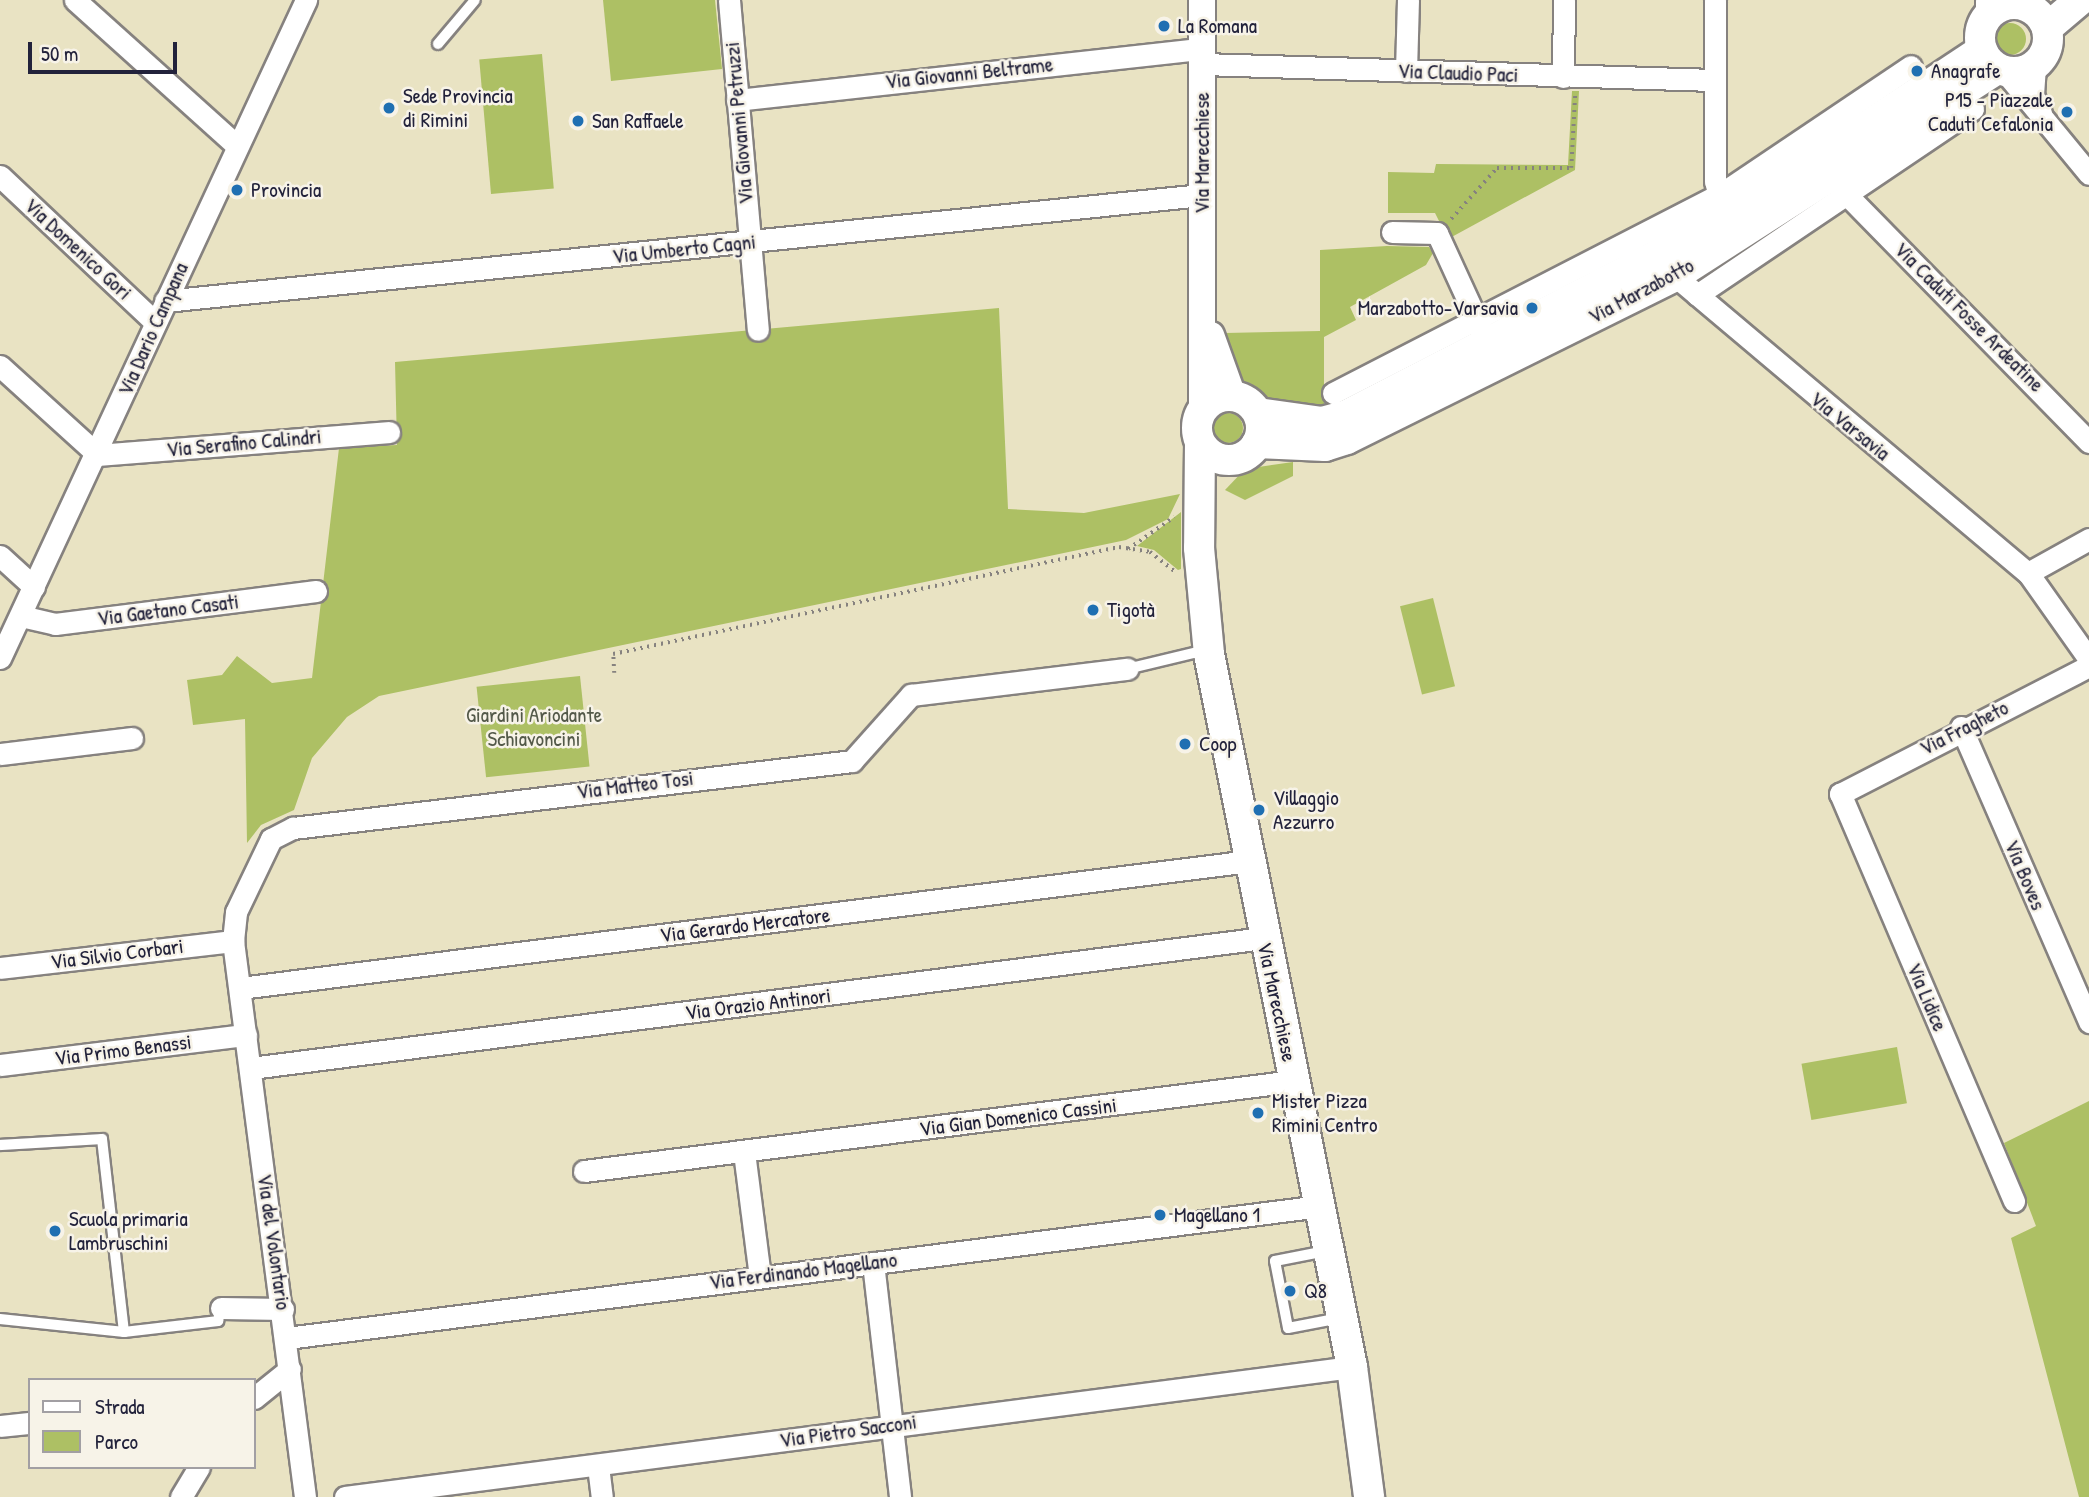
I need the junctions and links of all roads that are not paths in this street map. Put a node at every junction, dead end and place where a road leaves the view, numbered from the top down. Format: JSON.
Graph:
{"nodes":[{"id":1,"x":75,"y":0,"type":"edge"},
{"id":2,"x":306,"y":0,"type":"edge"},
{"id":3,"x":475,"y":0,"type":"edge"},
{"id":4,"x":729,"y":0,"type":"edge"},
{"id":5,"x":1202,"y":0,"type":"edge"},
{"id":6,"x":1408,"y":0,"type":"edge"},
{"id":7,"x":1564,"y":0,"type":"edge"},
{"id":8,"x":1715,"y":0,"type":"edge"},
{"id":9,"x":2080,"y":0,"type":"edge"},
{"id":10,"x":2016,"y":9,"type":"edge"},
{"id":11,"x":438,"y":44,"type":"dead end"},
{"id":12,"x":1202,"y":56,"type":"junction"},
{"id":13,"x":1995,"y":64,"type":"junction"},
{"id":14,"x":1911,"y":66,"type":"dead end"},
{"id":15,"x":2035,"y":66,"type":"junction"},
{"id":16,"x":1406,"y":71,"type":"junction"},
{"id":17,"x":1569,"y":78,"type":"junction"},
{"id":18,"x":1713,"y":80,"type":"junction"},
{"id":19,"x":737,"y":100,"type":"junction"},
{"id":20,"x":1973,"y":109,"type":"dead end"},
{"id":21,"x":2053,"y":136,"type":"junction"},
{"id":22,"x":237,"y":146,"type":"junction"},
{"id":23,"x":2089,"y":174,"type":"edge"},
{"id":24,"x":0,"y":176,"type":"edge"},
{"id":25,"x":1202,"y":195,"type":"junction"},
{"id":26,"x":1847,"y":195,"type":"junction"},
{"id":27,"x":1722,"y":208,"type":"junction"},
{"id":28,"x":1392,"y":232,"type":"dead end"},
{"id":29,"x":750,"y":243,"type":"junction"},
{"id":30,"x":1686,"y":285,"type":"junction"},
{"id":31,"x":165,"y":301,"type":"junction"},
{"id":32,"x":1203,"y":306,"type":"junction"},
{"id":33,"x":155,"y":322,"type":"junction"},
{"id":34,"x":758,"y":330,"type":"dead end"},
{"id":35,"x":1482,"y":331,"type":"junction"},
{"id":36,"x":0,"y":366,"type":"edge"},
{"id":37,"x":1334,"y":393,"type":"dead end"},
{"id":38,"x":1233,"y":396,"type":"junction"},
{"id":39,"x":1202,"y":409,"type":"junction"},
{"id":40,"x":1258,"y":413,"type":"junction"},
{"id":41,"x":389,"y":432,"type":"dead end"},
{"id":42,"x":2089,"y":442,"type":"edge"},
{"id":43,"x":1200,"y":443,"type":"junction"},
{"id":44,"x":1257,"y":443,"type":"junction"},
{"id":45,"x":98,"y":455,"type":"junction"},
{"id":46,"x":1227,"y":460,"type":"junction"},
{"id":47,"x":2089,"y":539,"type":"edge"},
{"id":48,"x":1199,"y":548,"type":"junction"},
{"id":49,"x":0,"y":556,"type":"edge"},
{"id":50,"x":2028,"y":573,"type":"junction"},
{"id":51,"x":34,"y":587,"type":"junction"},
{"id":52,"x":316,"y":592,"type":"dead end"},
{"id":53,"x":21,"y":616,"type":"junction"},
{"id":54,"x":1209,"y":649,"type":"junction"},
{"id":55,"x":0,"y":658,"type":"edge"},
{"id":56,"x":2089,"y":659,"type":"edge"},
{"id":57,"x":2089,"y":666,"type":"edge"},
{"id":58,"x":1127,"y":669,"type":"joint"},
{"id":59,"x":1961,"y":727,"type":"junction"},
{"id":60,"x":132,"y":738,"type":"dead end"},
{"id":61,"x":0,"y":754,"type":"edge"},
{"id":62,"x":1840,"y":794,"type":"joint"},
{"id":63,"x":1250,"y":861,"type":"junction"},
{"id":64,"x":1264,"y":938,"type":"junction"},
{"id":65,"x":233,"y":941,"type":"junction"},
{"id":66,"x":0,"y":968,"type":"edge"},
{"id":67,"x":240,"y":988,"type":"junction"},
{"id":68,"x":2089,"y":1022,"type":"edge"},
{"id":69,"x":246,"y":1035,"type":"junction"},
{"id":70,"x":0,"y":1065,"type":"edge"},
{"id":71,"x":251,"y":1068,"type":"junction"},
{"id":72,"x":1293,"y":1081,"type":"junction"},
{"id":73,"x":0,"y":1146,"type":"edge"},
{"id":74,"x":744,"y":1152,"type":"junction"},
{"id":75,"x":584,"y":1171,"type":"dead end"},
{"id":76,"x":2014,"y":1201,"type":"dead end"},
{"id":77,"x":1320,"y":1206,"type":"junction"},
{"id":78,"x":1329,"y":1251,"type":"junction"},
{"id":79,"x":873,"y":1263,"type":"junction"},
{"id":80,"x":760,"y":1277,"type":"junction"},
{"id":81,"x":222,"y":1308,"type":"joint"},
{"id":82,"x":283,"y":1309,"type":"junction"},
{"id":83,"x":1342,"y":1317,"type":"junction"},
{"id":84,"x":0,"y":1318,"type":"edge"},
{"id":85,"x":124,"y":1332,"type":"junction"},
{"id":86,"x":287,"y":1338,"type":"junction"},
{"id":87,"x":1352,"y":1367,"type":"junction"},
{"id":88,"x":290,"y":1369,"type":"junction"},
{"id":89,"x":256,"y":1396,"type":"edge"},
{"id":90,"x":28,"y":1423,"type":"edge"},
{"id":91,"x":891,"y":1424,"type":"junction"},
{"id":92,"x":0,"y":1426,"type":"edge"},
{"id":93,"x":598,"y":1466,"type":"junction"},
{"id":94,"x":198,"y":1469,"type":"edge"},
{"id":95,"x":181,"y":1497,"type":"edge"},
{"id":96,"x":305,"y":1497,"type":"edge"},
{"id":97,"x":345,"y":1497,"type":"edge"},
{"id":98,"x":602,"y":1497,"type":"edge"},
{"id":99,"x":900,"y":1497,"type":"edge"},
{"id":100,"x":1369,"y":1497,"type":"edge"}],
"edges":[{"from":1,"to":22,"type":"street"},
{"from":2,"to":22,"type":"street","name":"Via Dario Campana"},
{"from":3,"to":11,"type":"lane"},
{"from":4,"to":19,"type":"street","name":"Via Giovanni Petruzzi"},
{"from":5,"to":12,"type":"street","name":"Via Marecchiese"},
{"from":6,"to":16,"type":"street"},
{"from":7,"to":17,"type":"street"},
{"from":8,"to":18,"type":"street"},
{"from":9,"to":10,"type":"main road"},
{"from":10,"to":13,"type":"main road"},
{"from":10,"to":15,"type":"main road"},
{"from":12,"to":16,"type":"street","name":"Via Claudio Paci"},
{"from":12,"to":19,"type":"street","name":"Via Giovanni Beltrame"},
{"from":12,"to":25,"type":"street","name":"Via Marecchiese"},
{"from":13,"to":15,"type":"main road"},
{"from":13,"to":21,"type":"street"},
{"from":13,"to":27,"type":"main road","name":"Via Marzabotto"},
{"from":13,"to":30,"type":"main road","name":"Via Marzabotto"},
{"from":14,"to":27,"type":"street","name":"Via Marzabotto"},
{"from":15,"to":21,"type":"street"},
{"from":16,"to":17,"type":"street","name":"Via Claudio Paci"},
{"from":17,"to":18,"type":"street","name":"Via Claudio Paci"},
{"from":18,"to":27,"type":"street"},
{"from":19,"to":29,"type":"street","name":"Via Giovanni Petruzzi"},
{"from":20,"to":26,"type":"street","name":"Via Marzabotto"},
{"from":21,"to":23,"type":"street"},
{"from":22,"to":31,"type":"street","name":"Via Dario Campana"},
{"from":24,"to":33,"type":"street","name":"Via Domenico Gori"},
{"from":25,"to":29,"type":"street","name":"Via Umberto Cagni"},
{"from":25,"to":32,"type":"street","name":"Via Marecchiese"},
{"from":26,"to":30,"type":"street","name":"Via Marzabotto"},
{"from":26,"to":42,"type":"street","name":"Via Caduti Fosse Ardeatine"},
{"from":27,"to":35,"type":"main road","name":"Via Marzabotto"},
{"from":28,"to":35,"type":"street"},
{"from":29,"to":31,"type":"street","name":"Via Umberto Cagni"},
{"from":29,"to":34,"type":"street","name":"Via Giovanni Petruzzi"},
{"from":30,"to":44,"type":"main road","name":"Via Marzabotto"},
{"from":30,"to":50,"type":"street","name":"Via Varsavia"},
{"from":31,"to":33,"type":"street","name":"Via Dario Campana"},
{"from":32,"to":38,"type":"street","name":"Via Marecchiese"},
{"from":32,"to":39,"type":"street","name":"Via Marecchiese"},
{"from":33,"to":45,"type":"street","name":"Via Dario Campana"},
{"from":35,"to":37,"type":"street","name":"Via Marzabotto"},
{"from":35,"to":40,"type":"main road","name":"Via Marzabotto"},
{"from":36,"to":45,"type":"street"},
{"from":38,"to":39,"type":"main road"},
{"from":38,"to":40,"type":"main road"},
{"from":39,"to":43,"type":"main road"},
{"from":40,"to":44,"type":"main road"},
{"from":41,"to":45,"type":"street","name":"Via Serafino Calindri"},
{"from":43,"to":46,"type":"main road"},
{"from":43,"to":48,"type":"main road","name":"Via Marecchiese"},
{"from":44,"to":46,"type":"main road"},
{"from":45,"to":51,"type":"street","name":"Via Dario Campana"},
{"from":46,"to":48,"type":"main road","name":"Via Marecchiese"},
{"from":47,"to":50,"type":"street"},
{"from":48,"to":54,"type":"main road","name":"Via Marecchiese"},
{"from":49,"to":51,"type":"street"},
{"from":50,"to":56,"type":"street","name":"Via Varsavia"},
{"from":51,"to":53,"type":"street","name":"Via Dario Campana"},
{"from":52,"to":53,"type":"street","name":"Via Gaetano Casati"},
{"from":53,"to":55,"type":"street","name":"Via Dario Campana"},
{"from":54,"to":58,"type":"lane"},
{"from":54,"to":63,"type":"main road","name":"Via Marecchiese"},
{"from":57,"to":59,"type":"street","name":"Via Fragheto"},
{"from":58,"to":65,"type":"street","name":"Via Matteo Tosi"},
{"from":59,"to":62,"type":"street","name":"Via Fragheto"},
{"from":59,"to":68,"type":"street","name":"Via Boves"},
{"from":60,"to":61,"type":"street"},
{"from":62,"to":76,"type":"street","name":"Via Lidice"},
{"from":63,"to":64,"type":"main road","name":"Via Marecchiese"},
{"from":63,"to":67,"type":"street","name":"Via Gerardo Mercatore"},
{"from":64,"to":71,"type":"street","name":"Via Orazio Antinori"},
{"from":64,"to":72,"type":"main road","name":"Via Marecchiese"},
{"from":65,"to":66,"type":"street","name":"Via Silvio Corbari"},
{"from":65,"to":67,"type":"street","name":"Via Matteo Tosi"},
{"from":67,"to":69,"type":"street","name":"Via del Volontario"},
{"from":69,"to":70,"type":"street","name":"Via Primo Benassi"},
{"from":69,"to":71,"type":"street","name":"Via del Volontario"},
{"from":71,"to":82,"type":"street","name":"Via del Volontario"},
{"from":72,"to":74,"type":"street","name":"Via Gian Domenico Cassini"},
{"from":72,"to":77,"type":"main road","name":"Via Marecchiese"},
{"from":73,"to":85,"type":"lane"},
{"from":74,"to":75,"type":"street","name":"Via Gian Domenico Cassini"},
{"from":74,"to":80,"type":"street"},
{"from":77,"to":78,"type":"main road","name":"Via Marecchiese"},
{"from":77,"to":79,"type":"street","name":"Via Ferdinando Magellano"},
{"from":78,"to":83,"type":"main road","name":"Via Marecchiese"},
{"from":78,"to":83,"type":"lane"},
{"from":79,"to":80,"type":"street","name":"Via Ferdinando Magellano"},
{"from":79,"to":91,"type":"street"},
{"from":80,"to":86,"type":"street","name":"Via Ferdinando Magellano"},
{"from":81,"to":82,"type":"street"},
{"from":81,"to":85,"type":"lane"},
{"from":82,"to":86,"type":"street","name":"Via del Volontario"},
{"from":83,"to":87,"type":"main road","name":"Via Marecchiese"},
{"from":84,"to":85,"type":"lane"},
{"from":86,"to":88,"type":"street","name":"Via del Volontario"},
{"from":87,"to":91,"type":"street","name":"Via Pietro Sacconi"},
{"from":87,"to":100,"type":"main road","name":"Via Marecchiese"},
{"from":88,"to":89,"type":"street"},
{"from":88,"to":96,"type":"street","name":"Via del Volontario"},
{"from":90,"to":92,"type":"street"},
{"from":91,"to":93,"type":"street","name":"Via Pietro Sacconi"},
{"from":91,"to":99,"type":"street"},
{"from":93,"to":97,"type":"street","name":"Via Pietro Sacconi"},
{"from":93,"to":98,"type":"street"},
{"from":94,"to":95,"type":"street"}]}
